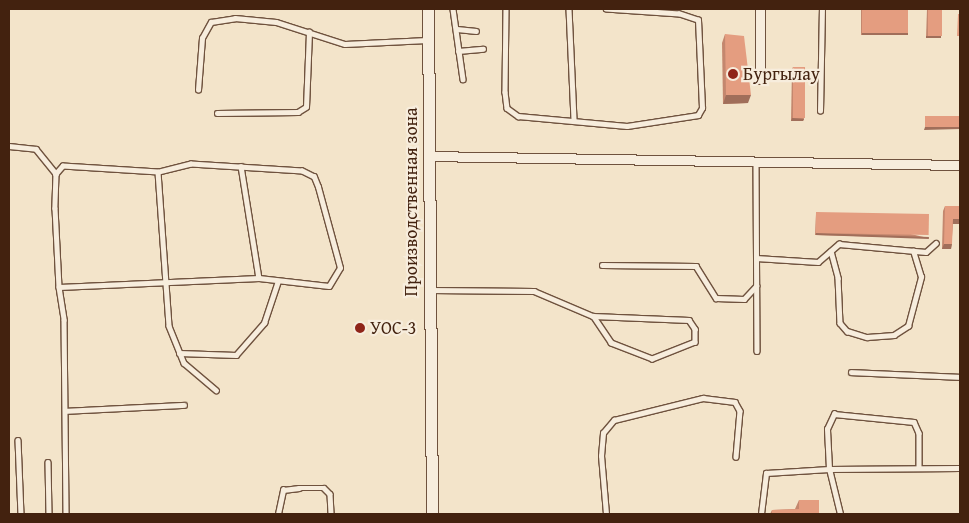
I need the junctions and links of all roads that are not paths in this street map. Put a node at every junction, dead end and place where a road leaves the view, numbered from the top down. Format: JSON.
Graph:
{"nodes":[{"id":1,"x":428,"y":9,"type":"edge"},
{"id":2,"x":453,"y":9,"type":"edge"},
{"id":3,"x":506,"y":9,"type":"edge"},
{"id":4,"x":569,"y":9,"type":"edge"},
{"id":5,"x":606,"y":9,"type":"edge"},
{"id":6,"x":760,"y":9,"type":"edge"},
{"id":7,"x":822,"y":9,"type":"edge"},
{"id":8,"x":457,"y":30,"type":"junction"},
{"id":9,"x":476,"y":31,"type":"dead end"},
{"id":10,"x":309,"y":32,"type":"junction"},
{"id":11,"x":428,"y":40,"type":"junction"},
{"id":12,"x":483,"y":49,"type":"dead end"},
{"id":13,"x":458,"y":50,"type":"junction"},
{"id":14,"x":464,"y":79,"type":"dead end"},
{"id":15,"x":760,"y":79,"type":"dead end"},
{"id":16,"x":198,"y":90,"type":"dead end"},
{"id":17,"x":820,"y":111,"type":"dead end"},
{"id":18,"x":217,"y":112,"type":"dead end"},
{"id":19,"x":574,"y":120,"type":"junction"},
{"id":20,"x":9,"y":146,"type":"edge"},
{"id":21,"x":428,"y":156,"type":"junction"},
{"id":22,"x":756,"y":163,"type":"junction"},
{"id":23,"x":960,"y":165,"type":"edge"},
{"id":24,"x":241,"y":166,"type":"junction"},
{"id":25,"x":158,"y":172,"type":"junction"},
{"id":26,"x":56,"y":174,"type":"junction"},
{"id":27,"x":936,"y":243,"type":"dead end"},
{"id":28,"x":831,"y":251,"type":"junction"},
{"id":29,"x":913,"y":251,"type":"junction"},
{"id":30,"x":756,"y":258,"type":"junction"},
{"id":31,"x":602,"y":265,"type":"dead end"},
{"id":32,"x":259,"y":278,"type":"junction"},
{"id":33,"x":165,"y":282,"type":"junction"},
{"id":34,"x":278,"y":282,"type":"junction"},
{"id":35,"x":756,"y":286,"type":"junction"},
{"id":36,"x":59,"y":287,"type":"junction"},
{"id":37,"x":430,"y":290,"type":"junction"},
{"id":38,"x":593,"y":316,"type":"junction"},
{"id":39,"x":757,"y":351,"type":"dead end"},
{"id":40,"x":179,"y":353,"type":"junction"},
{"id":41,"x":851,"y":372,"type":"dead end"},
{"id":42,"x":960,"y":377,"type":"edge"},
{"id":43,"x":216,"y":390,"type":"dead end"},
{"id":44,"x":184,"y":405,"type":"dead end"},
{"id":45,"x":65,"y":411,"type":"junction"},
{"id":46,"x":18,"y":440,"type":"dead end"},
{"id":47,"x":736,"y":457,"type":"dead end"},
{"id":48,"x":48,"y":462,"type":"dead end"},
{"id":49,"x":920,"y":468,"type":"junction"},
{"id":50,"x":960,"y":468,"type":"edge"},
{"id":51,"x":829,"y":469,"type":"junction"},
{"id":52,"x":21,"y":514,"type":"edge"},
{"id":53,"x":49,"y":514,"type":"edge"},
{"id":54,"x":66,"y":514,"type":"edge"},
{"id":55,"x":278,"y":514,"type":"edge"},
{"id":56,"x":331,"y":514,"type":"edge"},
{"id":57,"x":432,"y":514,"type":"edge"},
{"id":58,"x":606,"y":514,"type":"edge"},
{"id":59,"x":761,"y":514,"type":"edge"},
{"id":60,"x":840,"y":514,"type":"edge"}],
"edges":[{"from":1,"to":11,"type":"main road","name":"Производственная зона"},
{"from":2,"to":8,"type":"lane"},
{"from":3,"to":19,"type":"lane"},
{"from":4,"to":19,"type":"lane"},
{"from":5,"to":19,"type":"lane"},
{"from":6,"to":15,"type":"street"},
{"from":7,"to":17,"type":"lane"},
{"from":8,"to":9,"type":"lane"},
{"from":8,"to":13,"type":"lane"},
{"from":10,"to":11,"type":"lane"},
{"from":10,"to":16,"type":"lane"},
{"from":10,"to":18,"type":"lane"},
{"from":11,"to":21,"type":"main road","name":"Производственная зона"},
{"from":12,"to":13,"type":"lane"},
{"from":13,"to":14,"type":"lane"},
{"from":20,"to":26,"type":"lane"},
{"from":21,"to":22,"type":"street"},
{"from":21,"to":37,"type":"main road","name":"Производственная зона"},
{"from":22,"to":23,"type":"street"},
{"from":22,"to":30,"type":"lane"},
{"from":24,"to":25,"type":"lane"},
{"from":24,"to":32,"type":"lane"},
{"from":24,"to":34,"type":"lane"},
{"from":25,"to":26,"type":"lane"},
{"from":25,"to":33,"type":"lane"},
{"from":26,"to":36,"type":"lane"},
{"from":27,"to":29,"type":"lane"},
{"from":28,"to":29,"type":"lane"},
{"from":28,"to":29,"type":"lane"},
{"from":28,"to":30,"type":"lane"},
{"from":30,"to":35,"type":"lane"},
{"from":31,"to":35,"type":"lane"},
{"from":32,"to":33,"type":"lane"},
{"from":32,"to":34,"type":"lane"},
{"from":33,"to":36,"type":"lane"},
{"from":33,"to":40,"type":"lane"},
{"from":34,"to":40,"type":"lane"},
{"from":35,"to":39,"type":"lane"},
{"from":36,"to":45,"type":"lane"},
{"from":37,"to":38,"type":"lane"},
{"from":37,"to":57,"type":"main road","name":"Производственная зона"},
{"from":38,"to":38,"type":"lane"},
{"from":40,"to":43,"type":"lane"},
{"from":41,"to":42,"type":"lane"},
{"from":44,"to":45,"type":"lane"},
{"from":45,"to":54,"type":"lane"},
{"from":46,"to":52,"type":"lane"},
{"from":47,"to":58,"type":"lane"},
{"from":48,"to":53,"type":"lane"},
{"from":49,"to":50,"type":"lane"},
{"from":49,"to":51,"type":"lane"},
{"from":49,"to":51,"type":"lane"},
{"from":51,"to":59,"type":"lane"},
{"from":51,"to":60,"type":"lane"},
{"from":55,"to":56,"type":"lane"}]}
